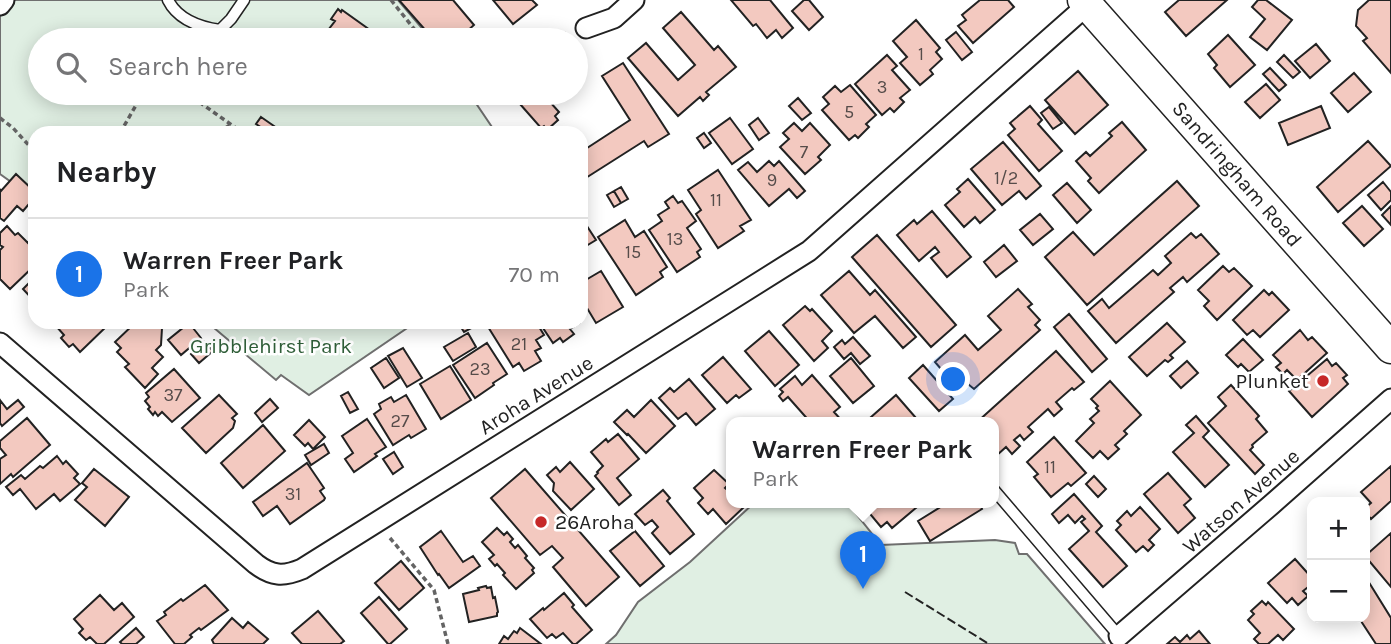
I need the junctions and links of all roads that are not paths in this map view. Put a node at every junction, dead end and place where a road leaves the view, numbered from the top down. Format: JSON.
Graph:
{"nodes":[{"id":1,"x":4,"y":0,"type":"edge"},
{"id":2,"x":168,"y":0,"type":"edge"},
{"id":3,"x":244,"y":0,"type":"edge"},
{"id":4,"x":634,"y":0,"type":"edge"},
{"id":5,"x":1088,"y":2,"type":"edge"},
{"id":6,"x":0,"y":5,"type":"edge"},
{"id":7,"x":208,"y":28,"type":"edge"},
{"id":8,"x":222,"y":28,"type":"edge"},
{"id":9,"x":588,"y":28,"type":"edge"},
{"id":10,"x":0,"y":343,"type":"edge"},
{"id":11,"x":1391,"y":348,"type":"edge"},
{"id":12,"x":1391,"y":399,"type":"edge"},
{"id":13,"x":999,"y":496,"type":"edge"},
{"id":14,"x":1119,"y":636,"type":"joint"}],
"edges":[{"from":1,"to":6,"type":"street"},
{"from":2,"to":7,"type":"lane"},
{"from":3,"to":8,"type":"lane"},
{"from":4,"to":9,"type":"street"},
{"from":5,"to":10,"type":"street","name":"Aroha Avenue"},
{"from":5,"to":11,"type":"main road","name":"Sandringham Road"},
{"from":12,"to":14,"type":"street","name":"Watson Avenue"},
{"from":13,"to":14,"type":"lane"}]}
